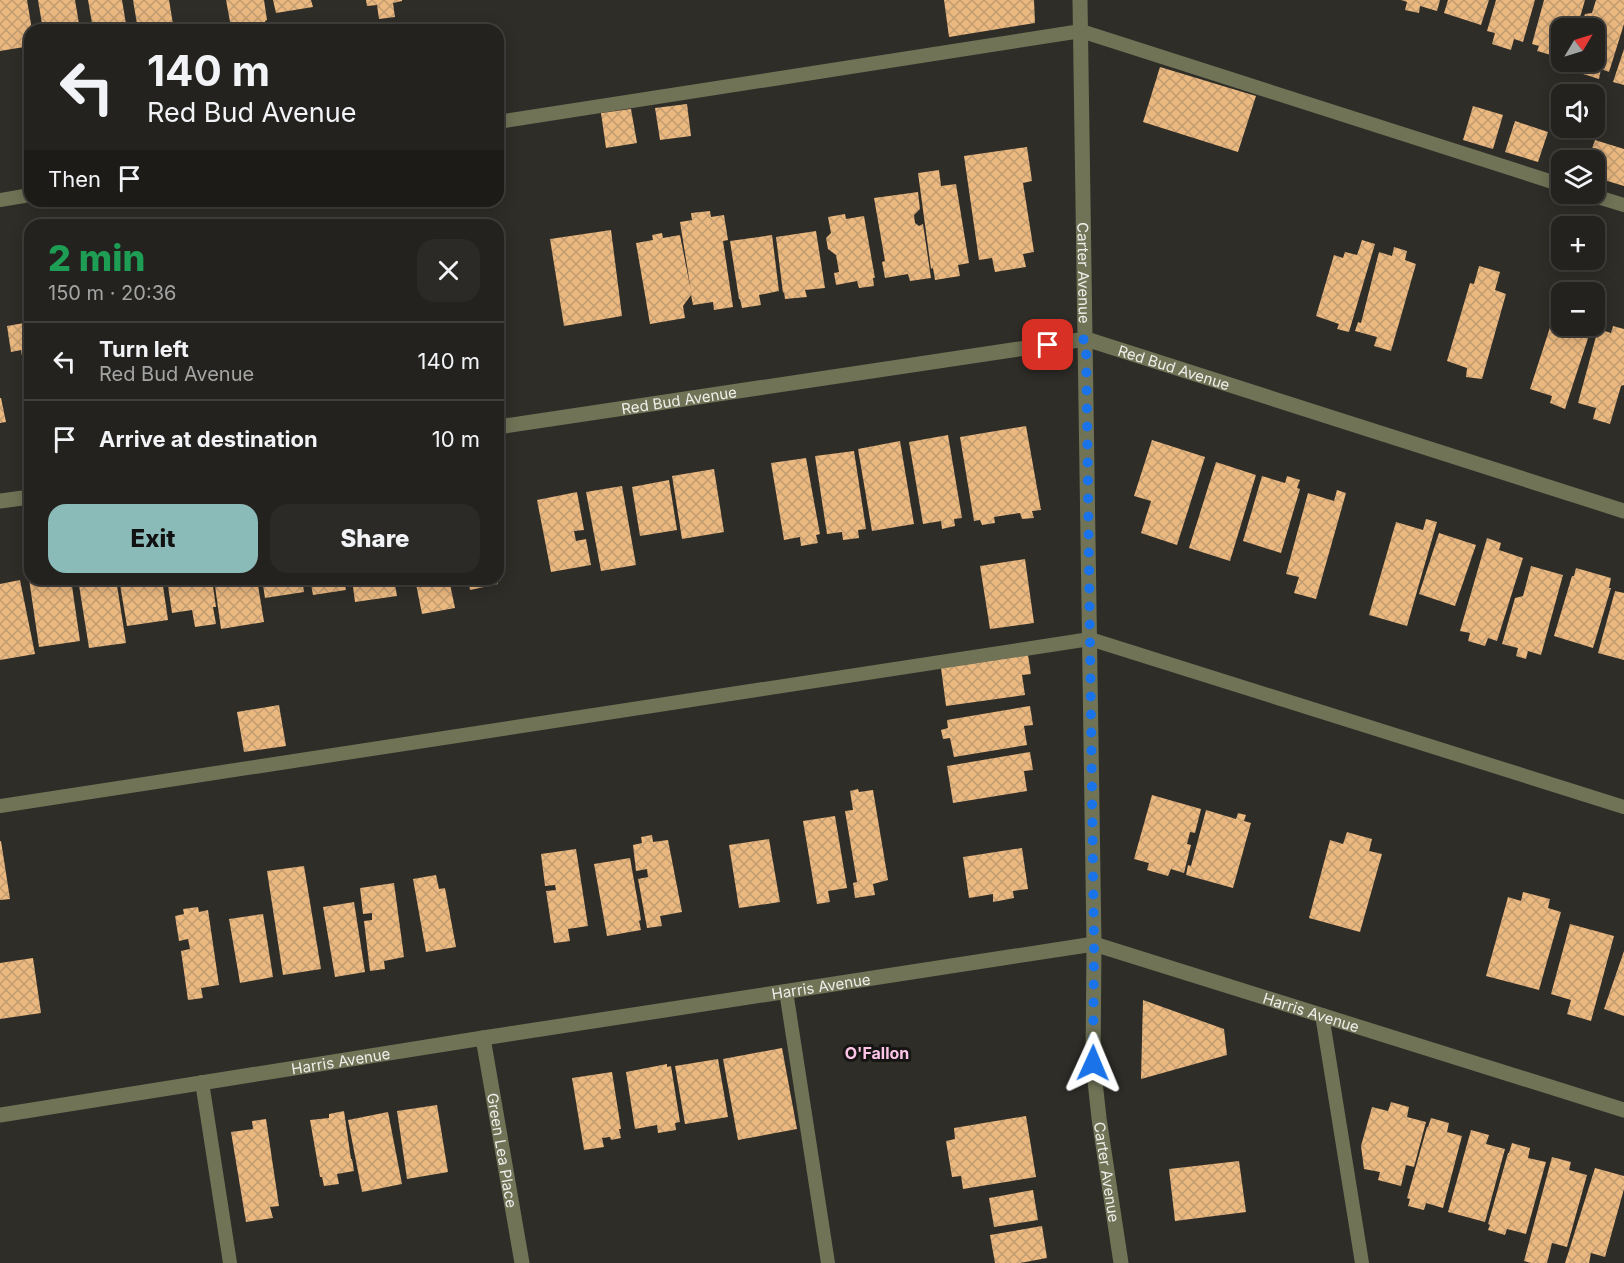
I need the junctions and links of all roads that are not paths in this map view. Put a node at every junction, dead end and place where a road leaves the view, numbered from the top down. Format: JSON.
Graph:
{"nodes":[{"id":1,"x":1080,"y":0,"type":"edge"},
{"id":2,"x":1081,"y":31,"type":"junction"},
{"id":3,"x":504,"y":121,"type":"edge"},
{"id":4,"x":1551,"y":181,"type":"edge"},
{"id":5,"x":24,"y":196,"type":"edge"},
{"id":6,"x":1605,"y":199,"type":"edge"},
{"id":7,"x":0,"y":200,"type":"edge"},
{"id":8,"x":1624,"y":205,"type":"edge"},
{"id":9,"x":1086,"y":339,"type":"junction"},
{"id":10,"x":504,"y":426,"type":"edge"},
{"id":11,"x":24,"y":498,"type":"edge"},
{"id":12,"x":0,"y":501,"type":"edge"},
{"id":13,"x":1624,"y":511,"type":"edge"},
{"id":14,"x":1090,"y":639,"type":"junction"},
{"id":15,"x":0,"y":806,"type":"edge"},
{"id":16,"x":1624,"y":807,"type":"edge"},
{"id":17,"x":1094,"y":944,"type":"junction"},
{"id":18,"x":786,"y":991,"type":"junction"},
{"id":19,"x":1322,"y":1015,"type":"junction"},
{"id":20,"x":483,"y":1038,"type":"junction"},
{"id":21,"x":202,"y":1082,"type":"junction"},
{"id":22,"x":1624,"y":1110,"type":"edge"},
{"id":23,"x":0,"y":1115,"type":"edge"},
{"id":24,"x":230,"y":1263,"type":"edge"},
{"id":25,"x":522,"y":1263,"type":"edge"},
{"id":26,"x":828,"y":1263,"type":"edge"},
{"id":27,"x":1121,"y":1263,"type":"edge"},
{"id":28,"x":1362,"y":1263,"type":"edge"}],
"edges":[{"from":1,"to":2,"type":"street","name":"Carter Avenue"},
{"from":2,"to":3,"type":"lane"},
{"from":2,"to":4,"type":"lane"},
{"from":2,"to":9,"type":"street","name":"Carter Avenue"},
{"from":5,"to":7,"type":"lane"},
{"from":6,"to":8,"type":"lane"},
{"from":9,"to":10,"type":"street","name":"Red Bud Avenue"},
{"from":9,"to":13,"type":"street","name":"Red Bud Avenue"},
{"from":9,"to":14,"type":"street","name":"Carter Avenue"},
{"from":11,"to":12,"type":"street"},
{"from":14,"to":15,"type":"lane"},
{"from":14,"to":16,"type":"lane"},
{"from":14,"to":17,"type":"street","name":"Carter Avenue"},
{"from":17,"to":18,"type":"street","name":"Harris Avenue"},
{"from":17,"to":19,"type":"street","name":"Harris Avenue"},
{"from":17,"to":27,"type":"street","name":"Carter Avenue"},
{"from":18,"to":20,"type":"street","name":"Harris Avenue"},
{"from":18,"to":26,"type":"lane"},
{"from":19,"to":22,"type":"street","name":"Harris Avenue"},
{"from":19,"to":28,"type":"lane"},
{"from":20,"to":21,"type":"street","name":"Harris Avenue"},
{"from":20,"to":25,"type":"street","name":"Green Lea Place"},
{"from":21,"to":23,"type":"street","name":"Harris Avenue"},
{"from":21,"to":24,"type":"lane"}]}
